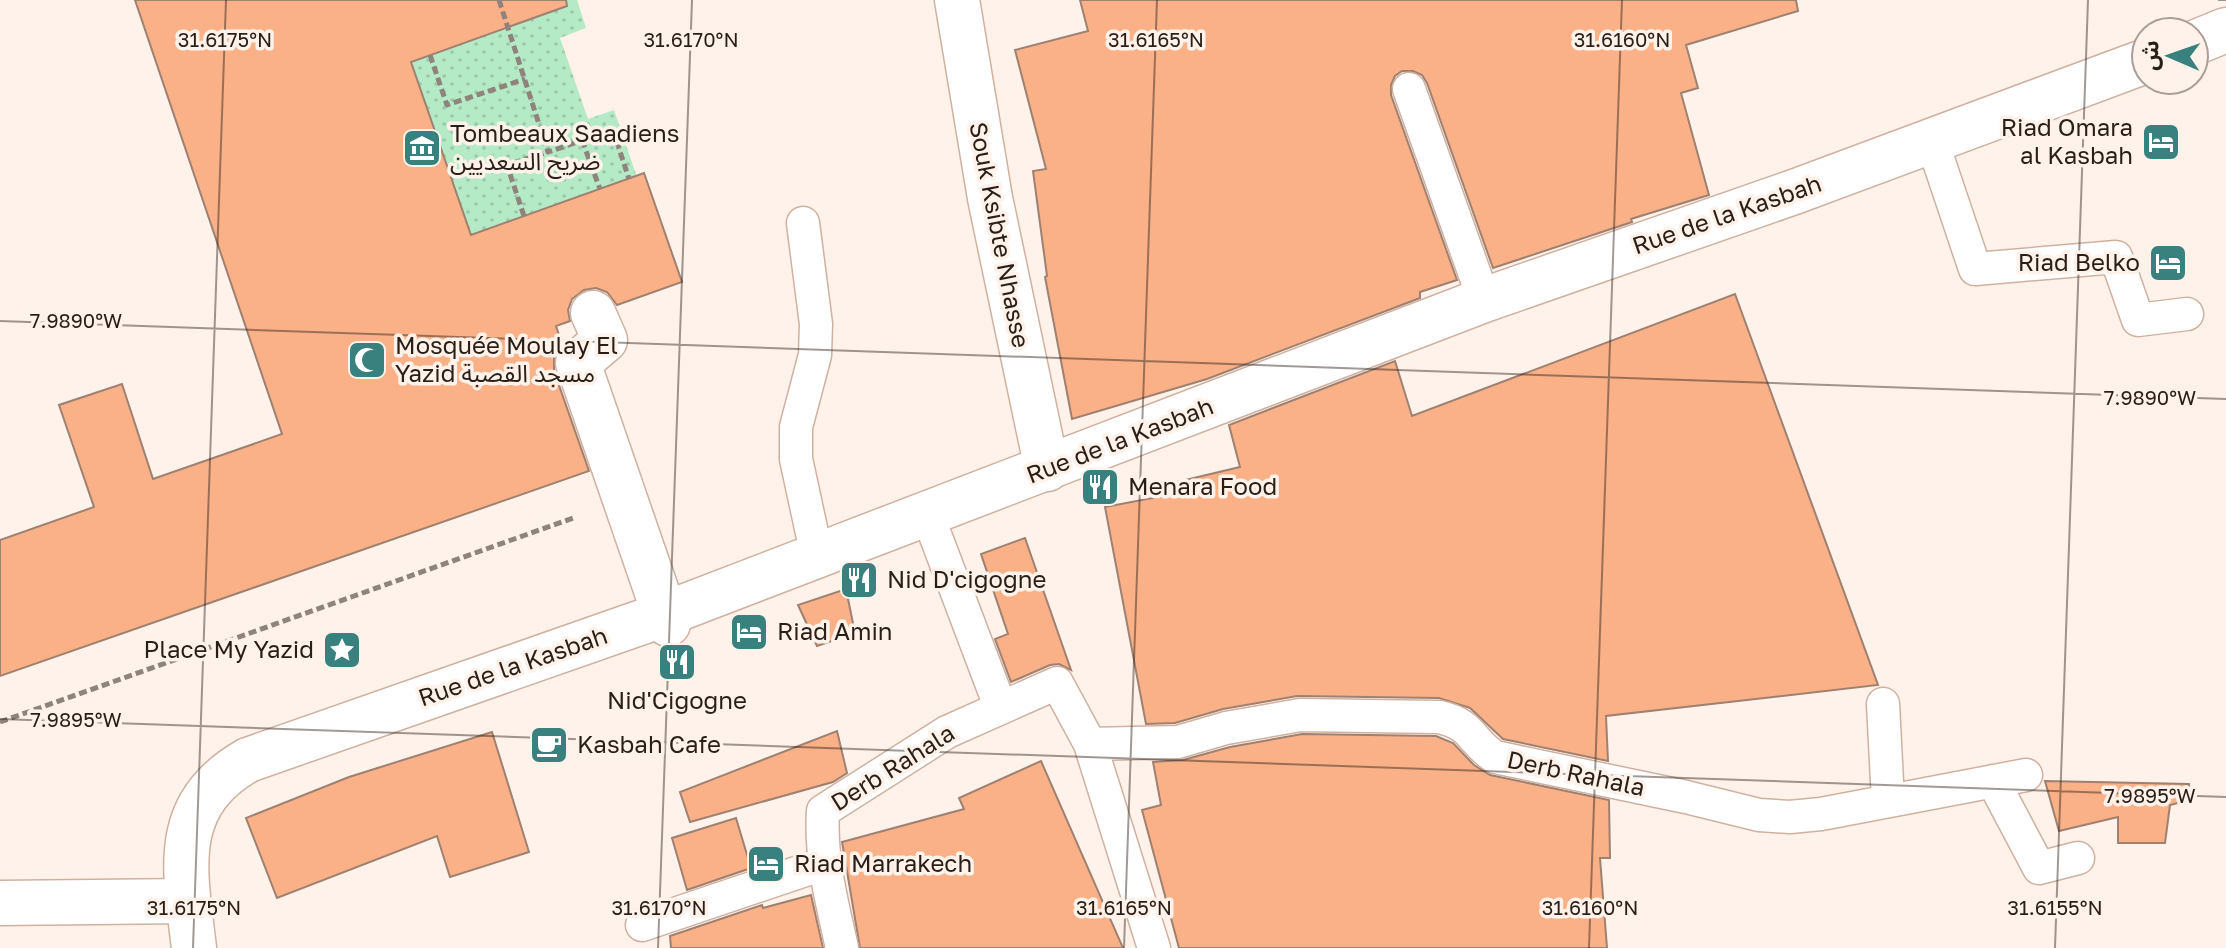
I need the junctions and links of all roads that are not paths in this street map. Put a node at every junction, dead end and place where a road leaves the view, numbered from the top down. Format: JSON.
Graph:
{"nodes":[{"id":1,"x":957,"y":0,"type":"edge"},
{"id":2,"x":2130,"y":67,"type":"edge"},
{"id":3,"x":1409,"y":89,"type":"dead end"},
{"id":4,"x":1932,"y":141,"type":"junction"},
{"id":5,"x":803,"y":223,"type":"dead end"},
{"id":6,"x":1484,"y":300,"type":"junction"},
{"id":7,"x":593,"y":313,"type":"dead end"},
{"id":8,"x":2187,"y":314,"type":"dead end"},
{"id":9,"x":1047,"y":469,"type":"junction"},
{"id":10,"x":928,"y":516,"type":"junction"},
{"id":11,"x":817,"y":556,"type":"junction"},
{"id":12,"x":667,"y":619,"type":"junction"},
{"id":13,"x":1883,"y":704,"type":"dead end"},
{"id":14,"x":1000,"y":706,"type":"junction"},
{"id":15,"x":1090,"y":744,"type":"junction"},
{"id":16,"x":2026,"y":775,"type":"dead end"},
{"id":17,"x":1993,"y":781,"type":"junction"},
{"id":18,"x":1888,"y":801,"type":"junction"},
{"id":19,"x":2078,"y":858,"type":"dead end"},
{"id":20,"x":823,"y":864,"type":"junction"},
{"id":21,"x":188,"y":901,"type":"junction"},
{"id":22,"x":0,"y":903,"type":"edge"},
{"id":23,"x":642,"y":925,"type":"dead end"},
{"id":24,"x":194,"y":948,"type":"edge"},
{"id":25,"x":842,"y":948,"type":"edge"},
{"id":26,"x":1154,"y":948,"type":"edge"}],
"edges":[{"from":1,"to":9,"type":"street","name":"Souk Ksibte Nhasse"},
{"from":2,"to":4,"type":"street","name":"Rue de la Kasbah"},
{"from":3,"to":6,"type":"lane"},
{"from":4,"to":6,"type":"street","name":"Rue de la Kasbah"},
{"from":4,"to":8,"type":"lane"},
{"from":5,"to":11,"type":"lane"},
{"from":6,"to":9,"type":"street","name":"Rue de la Kasbah"},
{"from":7,"to":12,"type":"street"},
{"from":9,"to":10,"type":"street","name":"Rue de la Kasbah"},
{"from":10,"to":11,"type":"street","name":"Rue de la Kasbah"},
{"from":10,"to":14,"type":"lane"},
{"from":11,"to":12,"type":"street","name":"Rue de la Kasbah"},
{"from":12,"to":21,"type":"street","name":"Rue de la Kasbah"},
{"from":13,"to":18,"type":"lane"},
{"from":14,"to":15,"type":"lane","name":"Derb Rahala"},
{"from":14,"to":20,"type":"lane","name":"Derb Rahala"},
{"from":15,"to":18,"type":"lane","name":"Derb Rahala"},
{"from":15,"to":26,"type":"lane","name":"Derb Rahala"},
{"from":16,"to":17,"type":"lane","name":"Derb Rahala"},
{"from":17,"to":18,"type":"lane","name":"Derb Rahala"},
{"from":17,"to":19,"type":"lane"},
{"from":20,"to":23,"type":"lane"},
{"from":20,"to":25,"type":"lane","name":"Derb Rahala"},
{"from":21,"to":22,"type":"street"},
{"from":21,"to":24,"type":"street","name":"Rue de la Kasbah"}]}
